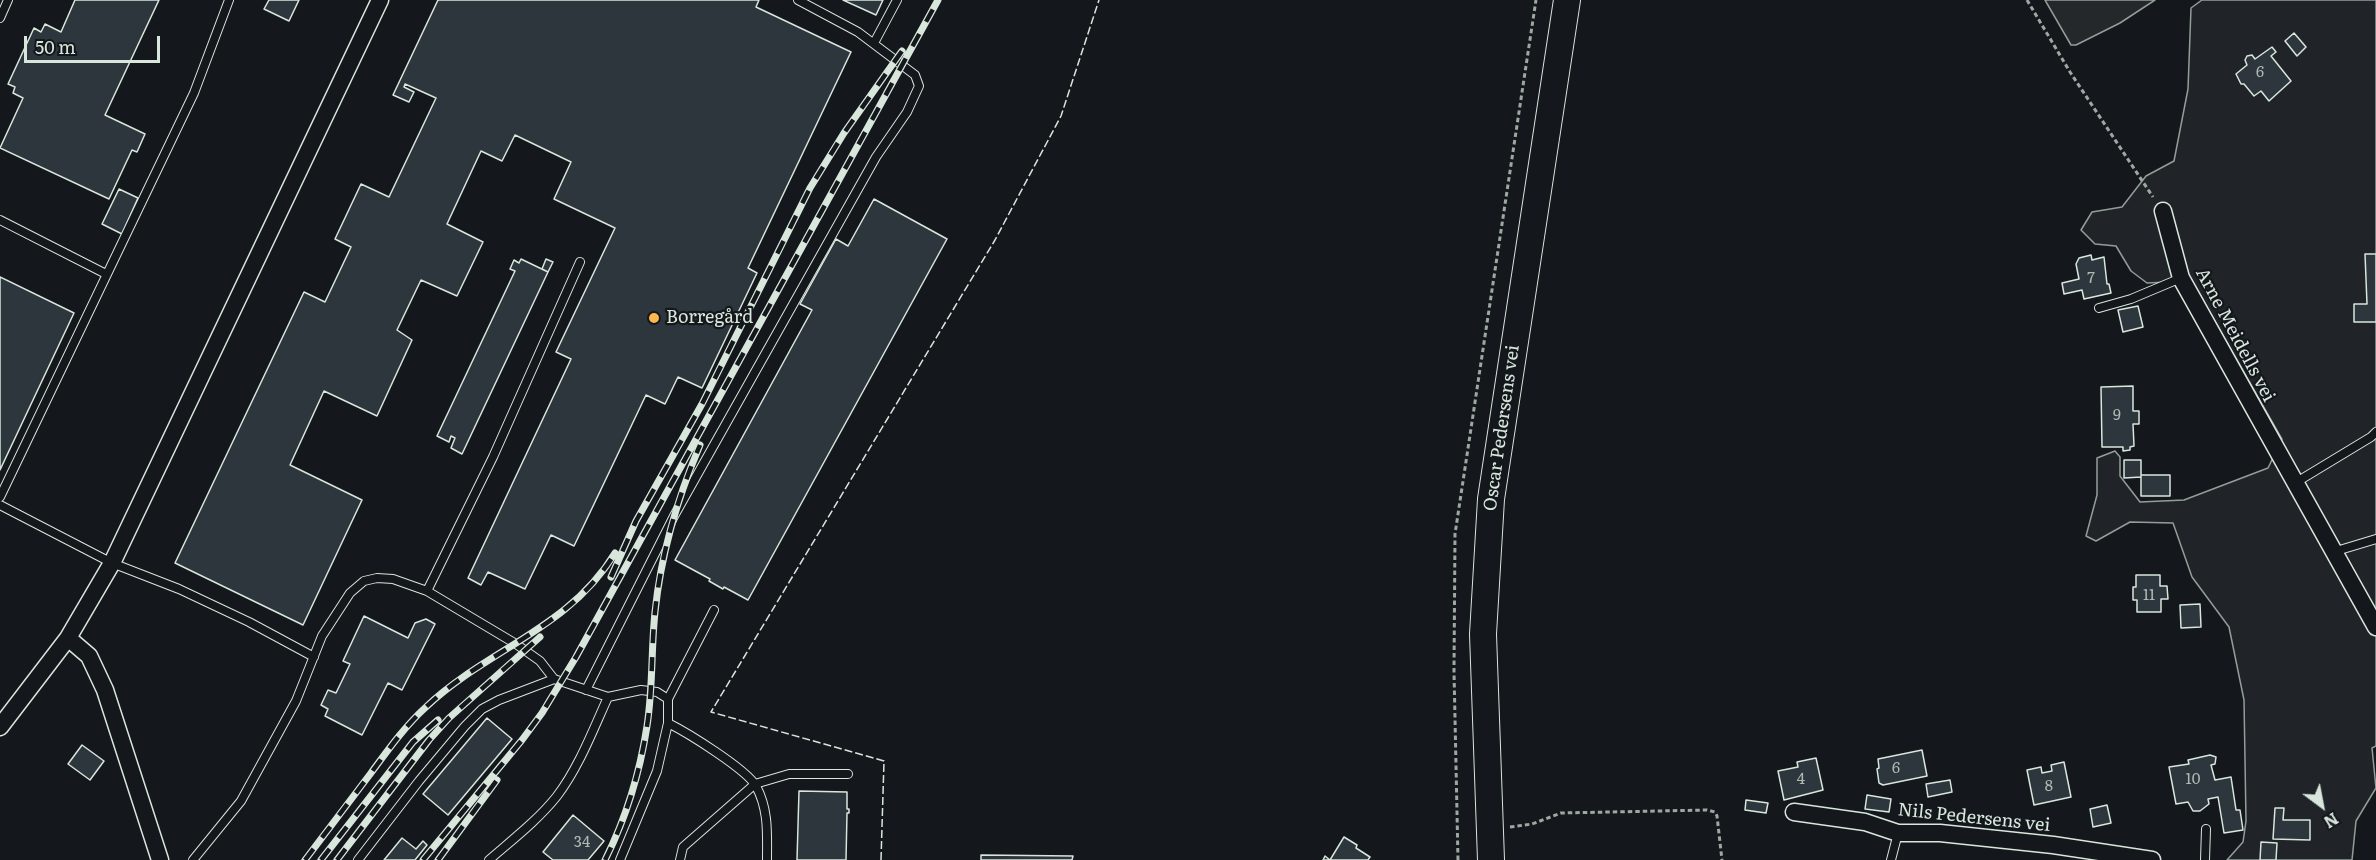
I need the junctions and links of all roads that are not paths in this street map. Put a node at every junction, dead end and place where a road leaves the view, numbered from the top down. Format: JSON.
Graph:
{"nodes":[{"id":1,"x":8,"y":0,"type":"edge"},
{"id":2,"x":229,"y":0,"type":"edge"},
{"id":3,"x":380,"y":0,"type":"edge"},
{"id":4,"x":798,"y":0,"type":"edge"},
{"id":5,"x":897,"y":0,"type":"edge"},
{"id":6,"x":1567,"y":0,"type":"edge"},
{"id":7,"x":0,"y":18,"type":"edge"},
{"id":8,"x":874,"y":43,"type":"junction"},
{"id":9,"x":2163,"y":211,"type":"road end"},
{"id":10,"x":0,"y":220,"type":"edge"},
{"id":11,"x":580,"y":262,"type":"dead end"},
{"id":12,"x":106,"y":274,"type":"junction"},
{"id":13,"x":2181,"y":278,"type":"junction"},
{"id":14,"x":2098,"y":308,"type":"dead end"},
{"id":15,"x":2376,"y":432,"type":"edge"},
{"id":16,"x":2295,"y":483,"type":"junction"},
{"id":17,"x":0,"y":496,"type":"edge"},
{"id":18,"x":0,"y":505,"type":"edge"},
{"id":19,"x":2376,"y":539,"type":"edge"},
{"id":20,"x":2333,"y":552,"type":"junction"},
{"id":21,"x":112,"y":563,"type":"junction"},
{"id":22,"x":427,"y":591,"type":"junction"},
{"id":23,"x":714,"y":610,"type":"dead end"},
{"id":24,"x":2376,"y":627,"type":"edge"},
{"id":25,"x":68,"y":638,"type":"junction"},
{"id":26,"x":314,"y":657,"type":"junction"},
{"id":27,"x":554,"y":679,"type":"junction"},
{"id":28,"x":586,"y":690,"type":"junction"},
{"id":29,"x":608,"y":697,"type":"junction"},
{"id":30,"x":668,"y":699,"type":"junction"},
{"id":31,"x":669,"y":723,"type":"junction"},
{"id":32,"x":0,"y":727,"type":"edge"},
{"id":33,"x":848,"y":774,"type":"dead end"},
{"id":34,"x":755,"y":784,"type":"junction"},
{"id":35,"x":1794,"y":812,"type":"dead end"},
{"id":36,"x":2206,"y":829,"type":"dead end"},
{"id":37,"x":1898,"y":833,"type":"junction"},
{"id":38,"x":2121,"y":857,"type":"edge"},
{"id":39,"x":160,"y":860,"type":"edge"},
{"id":40,"x":194,"y":860,"type":"edge"},
{"id":41,"x":358,"y":860,"type":"edge"},
{"id":42,"x":489,"y":860,"type":"edge"},
{"id":43,"x":620,"y":860,"type":"edge"},
{"id":44,"x":680,"y":860,"type":"edge"},
{"id":45,"x":767,"y":860,"type":"edge"},
{"id":46,"x":1491,"y":860,"type":"edge"},
{"id":47,"x":1891,"y":860,"type":"edge"},
{"id":48,"x":2152,"y":860,"type":"edge"},
{"id":49,"x":2205,"y":860,"type":"edge"}],
"edges":[{"from":1,"to":7,"type":"lane"},
{"from":2,"to":12,"type":"lane"},
{"from":3,"to":21,"type":"street"},
{"from":4,"to":8,"type":"lane"},
{"from":5,"to":8,"type":"lane"},
{"from":6,"to":46,"type":"main road","name":"Oscar Pedersens vei"},
{"from":8,"to":28,"type":"lane"},
{"from":9,"to":13,"type":"street","name":"Arne Meidells vei"},
{"from":10,"to":12,"type":"lane"},
{"from":11,"to":22,"type":"lane"},
{"from":12,"to":17,"type":"lane"},
{"from":13,"to":14,"type":"lane"},
{"from":13,"to":16,"type":"street","name":"Arne Meidells vei"},
{"from":15,"to":16,"type":"lane"},
{"from":16,"to":20,"type":"street","name":"Arne Meidells vei"},
{"from":18,"to":21,"type":"lane"},
{"from":19,"to":20,"type":"lane"},
{"from":20,"to":24,"type":"street","name":"Arne Meidells vei"},
{"from":21,"to":25,"type":"street"},
{"from":21,"to":26,"type":"lane"},
{"from":22,"to":26,"type":"lane"},
{"from":22,"to":27,"type":"lane"},
{"from":23,"to":30,"type":"lane"},
{"from":25,"to":32,"type":"street"},
{"from":25,"to":39,"type":"street"},
{"from":26,"to":40,"type":"lane"},
{"from":27,"to":28,"type":"lane"},
{"from":27,"to":41,"type":"lane"},
{"from":28,"to":29,"type":"lane"},
{"from":29,"to":30,"type":"lane"},
{"from":29,"to":42,"type":"lane"},
{"from":30,"to":31,"type":"lane"},
{"from":31,"to":34,"type":"lane"},
{"from":31,"to":43,"type":"lane"},
{"from":33,"to":34,"type":"lane"},
{"from":34,"to":44,"type":"lane"},
{"from":34,"to":45,"type":"lane"},
{"from":35,"to":37,"type":"street","name":"Nils Pedersens vei"},
{"from":36,"to":49,"type":"lane"},
{"from":37,"to":38,"type":"street","name":"Nils Pedersens vei"},
{"from":37,"to":47,"type":"lane"},
{"from":38,"to":48,"type":"street","name":"Nils Pedersens vei"}]}
